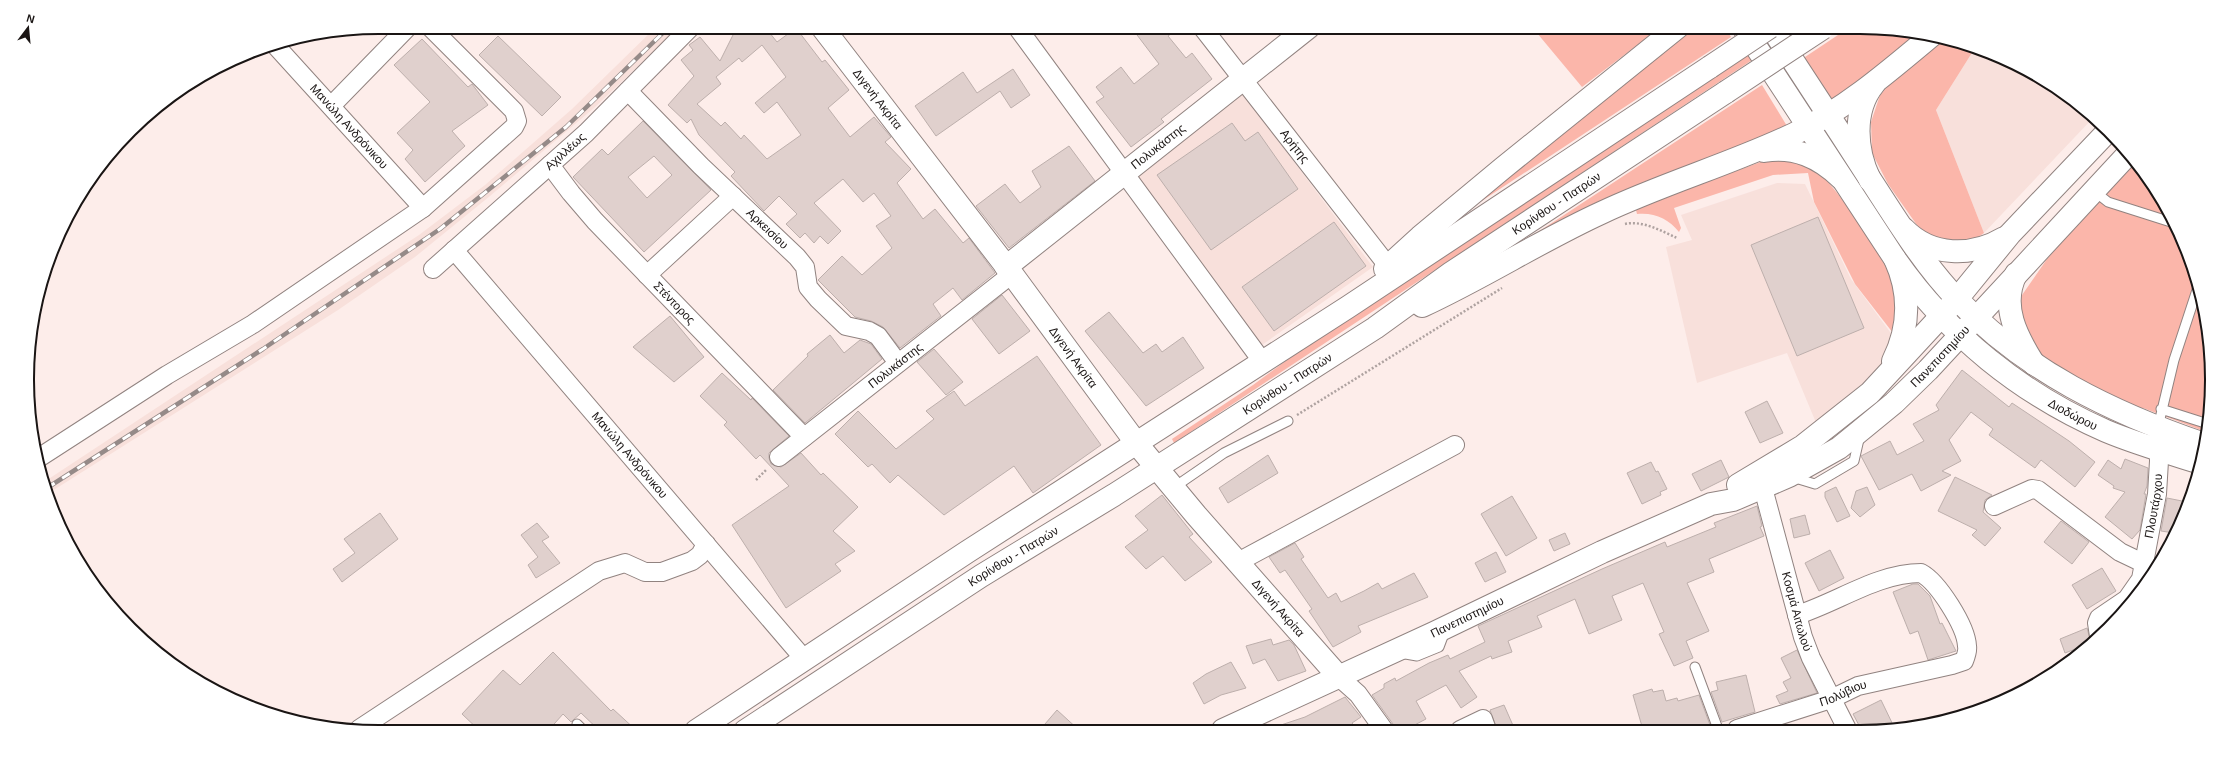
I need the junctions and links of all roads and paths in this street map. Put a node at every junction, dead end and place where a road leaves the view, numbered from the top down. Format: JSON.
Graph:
{"nodes":[{"id":1,"x":401,"y":34,"type":"edge"},
{"id":2,"x":437,"y":34,"type":"edge"},
{"id":3,"x":683,"y":34,"type":"edge"},
{"id":4,"x":827,"y":34,"type":"edge"},
{"id":5,"x":1021,"y":34,"type":"edge"},
{"id":6,"x":1207,"y":34,"type":"edge"},
{"id":7,"x":1301,"y":34,"type":"edge"},
{"id":8,"x":1670,"y":34,"type":"edge"},
{"id":9,"x":1748,"y":34,"type":"edge"},
{"id":10,"x":1760,"y":34,"type":"edge"},
{"id":11,"x":1775,"y":34,"type":"edge"},
{"id":12,"x":1813,"y":34,"type":"edge"},
{"id":13,"x":1925,"y":41,"type":"edge"},
{"id":14,"x":278,"y":49,"type":"edge"},
{"id":15,"x":1882,"y":76,"type":"junction"},
{"id":16,"x":1242,"y":79,"type":"junction"},
{"id":17,"x":628,"y":91,"type":"junction"},
{"id":18,"x":331,"y":106,"type":"junction"},
{"id":19,"x":1828,"y":114,"type":"junction"},
{"id":20,"x":1809,"y":126,"type":"junction"},
{"id":21,"x":2105,"y":136,"type":"edge"},
{"id":22,"x":1749,"y":154,"type":"junction"},
{"id":23,"x":2124,"y":158,"type":"edge"},
{"id":24,"x":550,"y":165,"type":"junction"},
{"id":25,"x":1125,"y":174,"type":"junction"},
{"id":26,"x":1841,"y":178,"type":"junction"},
{"id":27,"x":1870,"y":180,"type":"junction"},
{"id":28,"x":2093,"y":190,"type":"junction"},
{"id":29,"x":733,"y":196,"type":"junction"},
{"id":30,"x":423,"y":208,"type":"junction"},
{"id":31,"x":2166,"y":220,"type":"edge"},
{"id":32,"x":1619,"y":226,"type":"dead end"},
{"id":33,"x":1904,"y":229,"type":"junction"},
{"id":34,"x":2010,"y":234,"type":"junction"},
{"id":35,"x":1677,"y":238,"type":"dead end"},
{"id":36,"x":454,"y":250,"type":"junction"},
{"id":37,"x":1895,"y":259,"type":"junction"},
{"id":38,"x":1388,"y":266,"type":"junction"},
{"id":39,"x":433,"y":269,"type":"dead end"},
{"id":40,"x":1009,"y":270,"type":"junction"},
{"id":41,"x":2017,"y":273,"type":"junction"},
{"id":42,"x":647,"y":275,"type":"junction"},
{"id":43,"x":1503,"y":288,"type":"dead end"},
{"id":44,"x":2195,"y":297,"type":"edge"},
{"id":45,"x":1957,"y":299,"type":"junction"},
{"id":46,"x":1348,"y":307,"type":"junction"},
{"id":47,"x":1940,"y":317,"type":"junction"},
{"id":48,"x":1977,"y":318,"type":"junction"},
{"id":49,"x":1376,"y":328,"type":"junction"},
{"id":50,"x":1960,"y":336,"type":"junction"},
{"id":51,"x":1262,"y":361,"type":"junction"},
{"id":52,"x":898,"y":363,"type":"junction"},
{"id":53,"x":2034,"y":364,"type":"junction"},
{"id":54,"x":1883,"y":380,"type":"junction"},
{"id":55,"x":2159,"y":419,"type":"junction"},
{"id":56,"x":1288,"y":421,"type":"joint"},
{"id":57,"x":2202,"y":423,"type":"edge"},
{"id":58,"x":804,"y":437,"type":"junction"},
{"id":59,"x":2199,"y":441,"type":"edge"},
{"id":60,"x":1137,"y":444,"type":"junction"},
{"id":61,"x":1455,"y":445,"type":"dead end"},
{"id":62,"x":2158,"y":450,"type":"junction"},
{"id":63,"x":43,"y":455,"type":"edge"},
{"id":64,"x":779,"y":457,"type":"dead end"},
{"id":65,"x":2195,"y":461,"type":"edge"},
{"id":66,"x":1156,"y":468,"type":"junction"},
{"id":67,"x":1173,"y":488,"type":"junction"},
{"id":68,"x":1763,"y":488,"type":"junction"},
{"id":69,"x":1711,"y":504,"type":"junction"},
{"id":70,"x":1994,"y":506,"type":"dead end"},
{"id":71,"x":706,"y":544,"type":"junction"},
{"id":72,"x":1238,"y":562,"type":"junction"},
{"id":73,"x":2143,"y":563,"type":"junction"},
{"id":74,"x":2138,"y":584,"type":"edge"},
{"id":75,"x":2126,"y":599,"type":"edge"},
{"id":76,"x":2110,"y":614,"type":"edge"},
{"id":77,"x":1798,"y":615,"type":"junction"},
{"id":78,"x":2098,"y":629,"type":"edge"},
{"id":79,"x":805,"y":660,"type":"junction"},
{"id":80,"x":1695,"y":667,"type":"dead end"},
{"id":81,"x":1339,"y":677,"type":"junction"},
{"id":82,"x":1831,"y":698,"type":"junction"},
{"id":83,"x":366,"y":724,"type":"edge"},
{"id":84,"x":705,"y":725,"type":"edge"},
{"id":85,"x":754,"y":725,"type":"edge"},
{"id":86,"x":1234,"y":725,"type":"edge"},
{"id":87,"x":1381,"y":725,"type":"edge"},
{"id":88,"x":1470,"y":725,"type":"edge"},
{"id":89,"x":1485,"y":725,"type":"edge"},
{"id":90,"x":1717,"y":725,"type":"edge"},
{"id":91,"x":1749,"y":725,"type":"edge"},
{"id":92,"x":1845,"y":725,"type":"edge"}],
"edges":[{"from":1,"to":18,"type":"street"},
{"from":2,"to":30,"type":"street"},
{"from":3,"to":17,"type":"street","name":"Αχιλλέως"},
{"from":4,"to":40,"type":"main road","name":"Διγενή Ακρίτα"},
{"from":5,"to":25,"type":"street"},
{"from":6,"to":16,"type":"street","name":"Αρήτης"},
{"from":7,"to":16,"type":"main road","name":"Πολυκάστης"},
{"from":8,"to":38,"type":"main road"},
{"from":9,"to":20,"type":"main road"},
{"from":10,"to":46,"type":"main road","bridge":true},
{"from":11,"to":19,"type":"main road"},
{"from":12,"to":49,"type":"main road","name":"Κορίνθου - Πατρών","bridge":true},
{"from":13,"to":15,"type":"main road"},
{"from":14,"to":18,"type":"street","name":"Μανώλη Ανδρόνικου"},
{"from":15,"to":19,"type":"main road"},
{"from":15,"to":27,"type":"main road"},
{"from":16,"to":25,"type":"main road","name":"Πολυκάστης"},
{"from":16,"to":38,"type":"street","name":"Αρήτης"},
{"from":17,"to":24,"type":"street","name":"Αχιλλέως"},
{"from":17,"to":29,"type":"street","name":"Αρκεισίου"},
{"from":18,"to":30,"type":"street","name":"Μανώλη Ανδρόνικου"},
{"from":19,"to":20,"type":"main road"},
{"from":19,"to":27,"type":"main road"},
{"from":20,"to":22,"type":"main road"},
{"from":20,"to":26,"type":"main road"},
{"from":21,"to":34,"type":"main road","name":"Πανεπιστημίου"},
{"from":22,"to":26,"type":"main road"},
{"from":22,"to":49,"type":"main road"},
{"from":23,"to":28,"type":"main road","name":"Πανεπιστημίου"},
{"from":24,"to":36,"type":"street","name":"Αχιλλέως"},
{"from":24,"to":42,"type":"street","name":"Στέντορος"},
{"from":25,"to":40,"type":"main road","name":"Πολυκάστης"},
{"from":25,"to":51,"type":"street"},
{"from":26,"to":37,"type":"main road"},
{"from":27,"to":33,"type":"main road"},
{"from":28,"to":31,"type":"lane"},
{"from":28,"to":41,"type":"main road","name":"Πανεπιστημίου"},
{"from":29,"to":42,"type":"street"},
{"from":29,"to":52,"type":"street","name":"Αρκεισίου"},
{"from":30,"to":63,"type":"street"},
{"from":32,"to":35,"type":"path"},
{"from":33,"to":34,"type":"main road"},
{"from":33,"to":45,"type":"main road"},
{"from":34,"to":45,"type":"main road","name":"Πανεπιστημίου"},
{"from":36,"to":39,"type":"street","name":"Αχιλλέως"},
{"from":36,"to":71,"type":"street","name":"Μανώλη Ανδρόνικου"},
{"from":37,"to":47,"type":"main road","name":"Διοδώρου"},
{"from":37,"to":54,"type":"main road"},
{"from":38,"to":46,"type":"main road"},
{"from":40,"to":52,"type":"street","name":"Πολυκάστης"},
{"from":40,"to":60,"type":"main road","name":"Διγενή Ακρίτα"},
{"from":41,"to":48,"type":"main road","name":"Πανεπιστημίου"},
{"from":41,"to":53,"type":"main road"},
{"from":42,"to":58,"type":"street","name":"Στέντορος"},
{"from":43,"to":56,"type":"path"},
{"from":44,"to":55,"type":"lane"},
{"from":45,"to":47,"type":"main road","name":"Πανεπιστημίου"},
{"from":45,"to":48,"type":"main road"},
{"from":46,"to":51,"type":"main road"},
{"from":47,"to":50,"type":"main road","name":"Διοδώρου"},
{"from":47,"to":54,"type":"main road","name":"Πανεπιστημίου"},
{"from":48,"to":50,"type":"main road","name":"Πανεπιστημίου"},
{"from":48,"to":53,"type":"main road"},
{"from":49,"to":66,"type":"main road","name":"Κορίνθου - Πατρών"},
{"from":50,"to":62,"type":"main road","name":"Διοδώρου"},
{"from":50,"to":68,"type":"main road","name":"Πανεπιστημίου"},
{"from":51,"to":60,"type":"main road"},
{"from":52,"to":58,"type":"street","name":"Πολυκάστης"},
{"from":53,"to":55,"type":"main road"},
{"from":54,"to":69,"type":"main road","name":"Πανεπιστημίου"},
{"from":55,"to":57,"type":"lane"},
{"from":55,"to":59,"type":"main road"},
{"from":55,"to":62,"type":"street","name":"Πλουτάρχου"},
{"from":56,"to":67,"type":"lane"},
{"from":58,"to":64,"type":"street","name":"Πολυκάστης"},
{"from":60,"to":66,"type":"main road","name":"Διγενή Ακρίτα"},
{"from":60,"to":79,"type":"main road"},
{"from":61,"to":72,"type":"street"},
{"from":62,"to":65,"type":"main road","name":"Διοδώρου"},
{"from":62,"to":73,"type":"street","name":"Πλουτάρχου"},
{"from":66,"to":67,"type":"main road","name":"Διγενή Ακρίτα"},
{"from":66,"to":85,"type":"main road","name":"Κορίνθου - Πατρών"},
{"from":67,"to":72,"type":"main road","name":"Διγενή Ακρίτα"},
{"from":68,"to":69,"type":"main road","name":"Πανεπιστημίου"},
{"from":68,"to":77,"type":"street","name":"Κοσμά Αιτωλού"},
{"from":69,"to":81,"type":"main road","name":"Πανεπιστημίου"},
{"from":70,"to":73,"type":"street"},
{"from":71,"to":79,"type":"street","name":"Μανώλη Ανδρόνικου"},
{"from":71,"to":83,"type":"street"},
{"from":72,"to":81,"type":"main road","name":"Διγενή Ακρίτα"},
{"from":73,"to":74,"type":"street","name":"Πλουτάρχου"},
{"from":75,"to":76,"type":"street","name":"Πλουτάρχου"},
{"from":76,"to":78,"type":"street","name":"Πλουτάρχου"},
{"from":77,"to":82,"type":"street","name":"Κοσμά Αιτωλού"},
{"from":77,"to":82,"type":"street","name":"Πολύβιου"},
{"from":79,"to":84,"type":"main road"},
{"from":80,"to":90,"type":"lane"},
{"from":81,"to":86,"type":"main road","name":"Πανεπιστημίου"},
{"from":81,"to":87,"type":"street"},
{"from":82,"to":91,"type":"street","name":"Πολύβιου"},
{"from":82,"to":92,"type":"street","name":"Κοσμά Αιτωλού"},
{"from":88,"to":89,"type":"street"}]}
